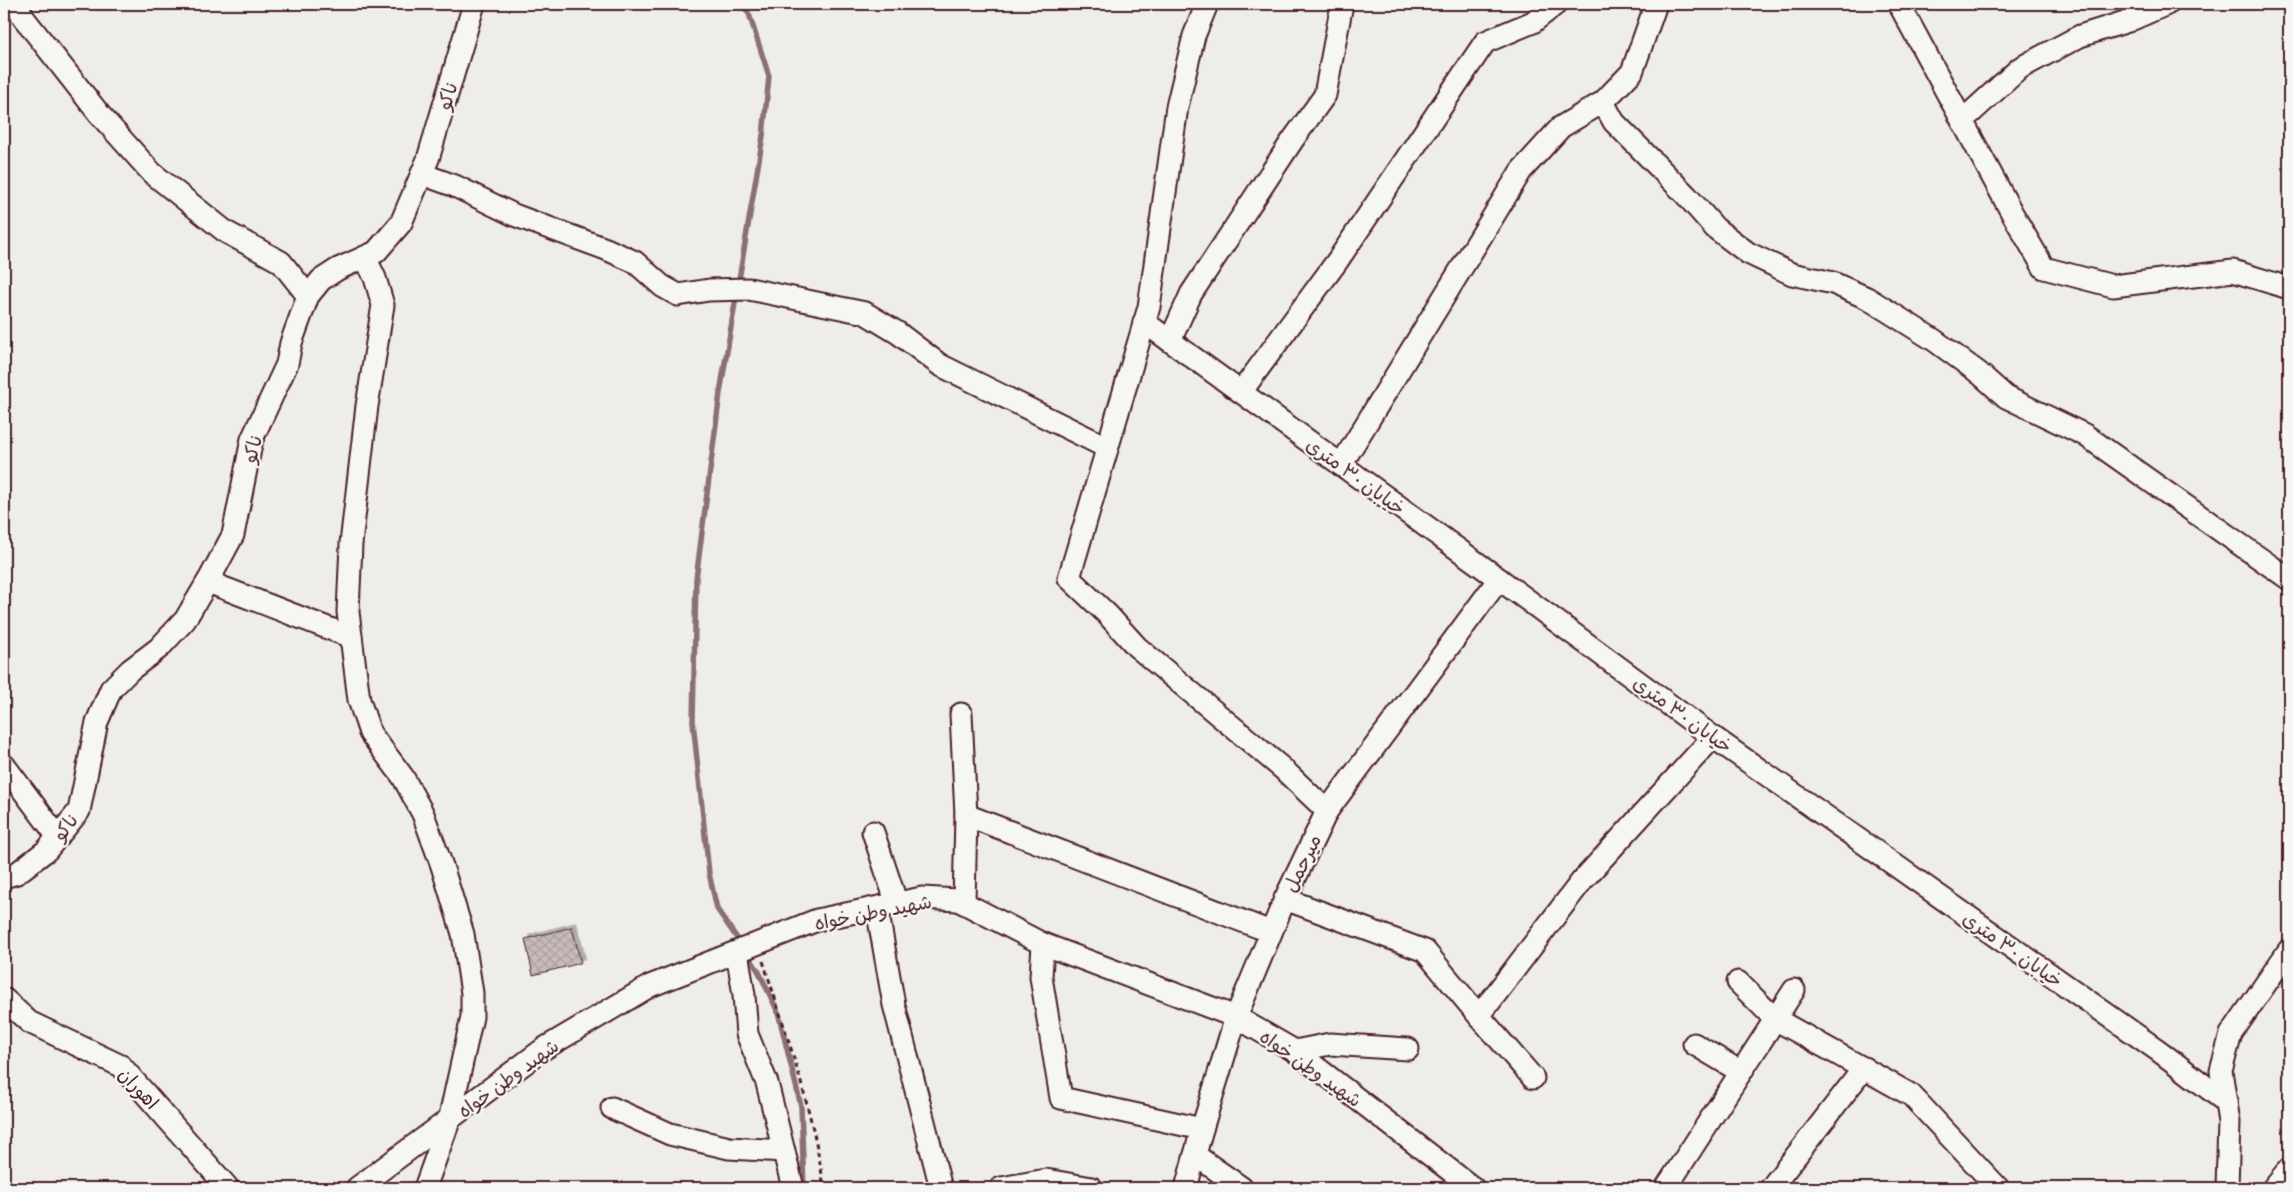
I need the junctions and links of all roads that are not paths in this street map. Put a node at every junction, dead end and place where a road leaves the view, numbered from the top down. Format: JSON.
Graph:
{"nodes":[{"id":1,"x":18,"y":4,"type":"edge"},
{"id":2,"x":474,"y":4,"type":"edge"},
{"id":3,"x":1207,"y":4,"type":"edge"},
{"id":4,"x":1342,"y":4,"type":"edge"},
{"id":5,"x":1556,"y":4,"type":"edge"},
{"id":6,"x":1656,"y":4,"type":"edge"},
{"id":7,"x":1899,"y":4,"type":"edge"},
{"id":8,"x":2167,"y":4,"type":"edge"},
{"id":9,"x":1603,"y":102,"type":"junction"},
{"id":10,"x":1962,"y":121,"type":"junction"},
{"id":11,"x":422,"y":174,"type":"junction"},
{"id":12,"x":365,"y":257,"type":"junction"},
{"id":13,"x":2289,"y":288,"type":"edge"},
{"id":14,"x":308,"y":296,"type":"junction"},
{"id":15,"x":1144,"y":322,"type":"junction"},
{"id":16,"x":1170,"y":341,"type":"junction"},
{"id":17,"x":1241,"y":392,"type":"junction"},
{"id":18,"x":1106,"y":447,"type":"junction"},
{"id":19,"x":1341,"y":465,"type":"junction"},
{"id":20,"x":1499,"y":579,"type":"junction"},
{"id":21,"x":2289,"y":579,"type":"edge"},
{"id":22,"x":208,"y":582,"type":"junction"},
{"id":23,"x":351,"y":637,"type":"junction"},
{"id":24,"x":961,"y":714,"type":"dead end"},
{"id":25,"x":1713,"y":737,"type":"junction"},
{"id":26,"x":4,"y":765,"type":"edge"},
{"id":27,"x":1327,"y":811,"type":"junction"},
{"id":28,"x":966,"y":815,"type":"junction"},
{"id":29,"x":873,"y":832,"type":"dead end"},
{"id":30,"x":58,"y":837,"type":"junction"},
{"id":31,"x":4,"y":876,"type":"edge"},
{"id":32,"x":1285,"y":899,"type":"junction"},
{"id":33,"x":964,"y":903,"type":"junction"},
{"id":34,"x":887,"y":906,"type":"junction"},
{"id":35,"x":1271,"y":932,"type":"junction"},
{"id":36,"x":1044,"y":944,"type":"junction"},
{"id":37,"x":2289,"y":950,"type":"edge"},
{"id":38,"x":737,"y":952,"type":"junction"},
{"id":39,"x":1738,"y":982,"type":"dead end"},
{"id":40,"x":1794,"y":990,"type":"dead end"},
{"id":41,"x":4,"y":999,"type":"edge"},
{"id":42,"x":1480,"y":1016,"type":"junction"},
{"id":43,"x":1236,"y":1017,"type":"junction"},
{"id":44,"x":1774,"y":1020,"type":"junction"},
{"id":45,"x":1694,"y":1044,"type":"dead end"},
{"id":46,"x":1408,"y":1049,"type":"dead end"},
{"id":47,"x":1295,"y":1051,"type":"junction"},
{"id":48,"x":1864,"y":1068,"type":"junction"},
{"id":49,"x":1740,"y":1072,"type":"junction"},
{"id":50,"x":1533,"y":1078,"type":"dead end"},
{"id":51,"x":2226,"y":1102,"type":"junction"},
{"id":52,"x":612,"y":1108,"type":"dead end"},
{"id":53,"x":449,"y":1121,"type":"junction"},
{"id":54,"x":1202,"y":1129,"type":"junction"},
{"id":55,"x":784,"y":1151,"type":"junction"},
{"id":56,"x":1195,"y":1155,"type":"junction"},
{"id":57,"x":2289,"y":1169,"type":"edge"},
{"id":58,"x":1780,"y":1185,"type":"edge"},
{"id":59,"x":228,"y":1188,"type":"edge"},
{"id":60,"x":357,"y":1188,"type":"edge"},
{"id":61,"x":425,"y":1188,"type":"edge"},
{"id":62,"x":793,"y":1188,"type":"edge"},
{"id":63,"x":941,"y":1188,"type":"edge"},
{"id":64,"x":1002,"y":1188,"type":"edge"},
{"id":65,"x":1092,"y":1188,"type":"edge"},
{"id":66,"x":1186,"y":1188,"type":"edge"},
{"id":67,"x":1242,"y":1188,"type":"edge"},
{"id":68,"x":1473,"y":1188,"type":"edge"},
{"id":69,"x":1666,"y":1188,"type":"edge"},
{"id":70,"x":1998,"y":1188,"type":"edge"},
{"id":71,"x":2227,"y":1188,"type":"edge"},
{"id":72,"x":2273,"y":1188,"type":"edge"}],
"edges":[{"from":1,"to":14,"type":"street"},
{"from":2,"to":11,"type":"street","name":"ناکو"},
{"from":3,"to":15,"type":"street"},
{"from":4,"to":16,"type":"street"},
{"from":5,"to":17,"type":"street"},
{"from":6,"to":9,"type":"street"},
{"from":7,"to":10,"type":"street"},
{"from":8,"to":10,"type":"street"},
{"from":9,"to":19,"type":"street"},
{"from":9,"to":21,"type":"street"},
{"from":10,"to":13,"type":"street"},
{"from":11,"to":12,"type":"street","name":"ناکو"},
{"from":11,"to":18,"type":"street"},
{"from":12,"to":14,"type":"street","name":"ناکو"},
{"from":12,"to":23,"type":"street"},
{"from":14,"to":22,"type":"street","name":"ناکو"},
{"from":15,"to":16,"type":"street","name":"خیابان ۳۰ متری"},
{"from":15,"to":18,"type":"street"},
{"from":16,"to":17,"type":"street","name":"خیابان ۳۰ متری"},
{"from":17,"to":19,"type":"street","name":"خیابان ۳۰ متری"},
{"from":18,"to":27,"type":"street"},
{"from":19,"to":20,"type":"street","name":"خیابان ۳۰ متری"},
{"from":20,"to":25,"type":"street","name":"خیابان ۳۰ متری"},
{"from":20,"to":27,"type":"street","name":"میرحمل"},
{"from":22,"to":23,"type":"street"},
{"from":22,"to":30,"type":"street","name":"ناکو"},
{"from":23,"to":53,"type":"street"},
{"from":24,"to":28,"type":"street"},
{"from":25,"to":42,"type":"street"},
{"from":25,"to":51,"type":"street","name":"خیابان ۳۰ متری"},
{"from":26,"to":30,"type":"street"},
{"from":27,"to":32,"type":"street","name":"میرحمل"},
{"from":28,"to":33,"type":"street"},
{"from":28,"to":35,"type":"street"},
{"from":29,"to":34,"type":"street"},
{"from":30,"to":31,"type":"street","name":"ناکو"},
{"from":32,"to":35,"type":"street","name":"میرحمل"},
{"from":32,"to":42,"type":"street"},
{"from":33,"to":34,"type":"street","name":"شهید وطن خواه"},
{"from":33,"to":36,"type":"street","name":"شهید وطن خواه"},
{"from":34,"to":38,"type":"street","name":"شهید وطن خواه"},
{"from":34,"to":63,"type":"street"},
{"from":35,"to":43,"type":"street","name":"میرحمل"},
{"from":36,"to":43,"type":"street","name":"شهید وطن خواه"},
{"from":36,"to":54,"type":"street"},
{"from":37,"to":51,"type":"street"},
{"from":38,"to":53,"type":"street","name":"شهید وطن خواه"},
{"from":38,"to":55,"type":"street"},
{"from":39,"to":44,"type":"street"},
{"from":40,"to":44,"type":"street"},
{"from":41,"to":59,"type":"street","name":"اهوران"},
{"from":42,"to":50,"type":"street"},
{"from":43,"to":47,"type":"street","name":"شهید وطن خواه"},
{"from":43,"to":54,"type":"street","name":"میرحمل"},
{"from":44,"to":48,"type":"street"},
{"from":44,"to":49,"type":"street"},
{"from":45,"to":49,"type":"street"},
{"from":46,"to":47,"type":"street"},
{"from":47,"to":68,"type":"street","name":"شهید وطن خواه"},
{"from":48,"to":58,"type":"street"},
{"from":48,"to":70,"type":"street"},
{"from":49,"to":69,"type":"street"},
{"from":51,"to":71,"type":"street"},
{"from":52,"to":55,"type":"street"},
{"from":53,"to":60,"type":"street","name":"شهید وطن خواه"},
{"from":53,"to":61,"type":"street"},
{"from":54,"to":56,"type":"street","name":"میرحمل"},
{"from":55,"to":62,"type":"street"},
{"from":56,"to":66,"type":"street","name":"میرحمل"},
{"from":56,"to":67,"type":"street"},
{"from":57,"to":72,"type":"street"},
{"from":64,"to":65,"type":"street"}]}
